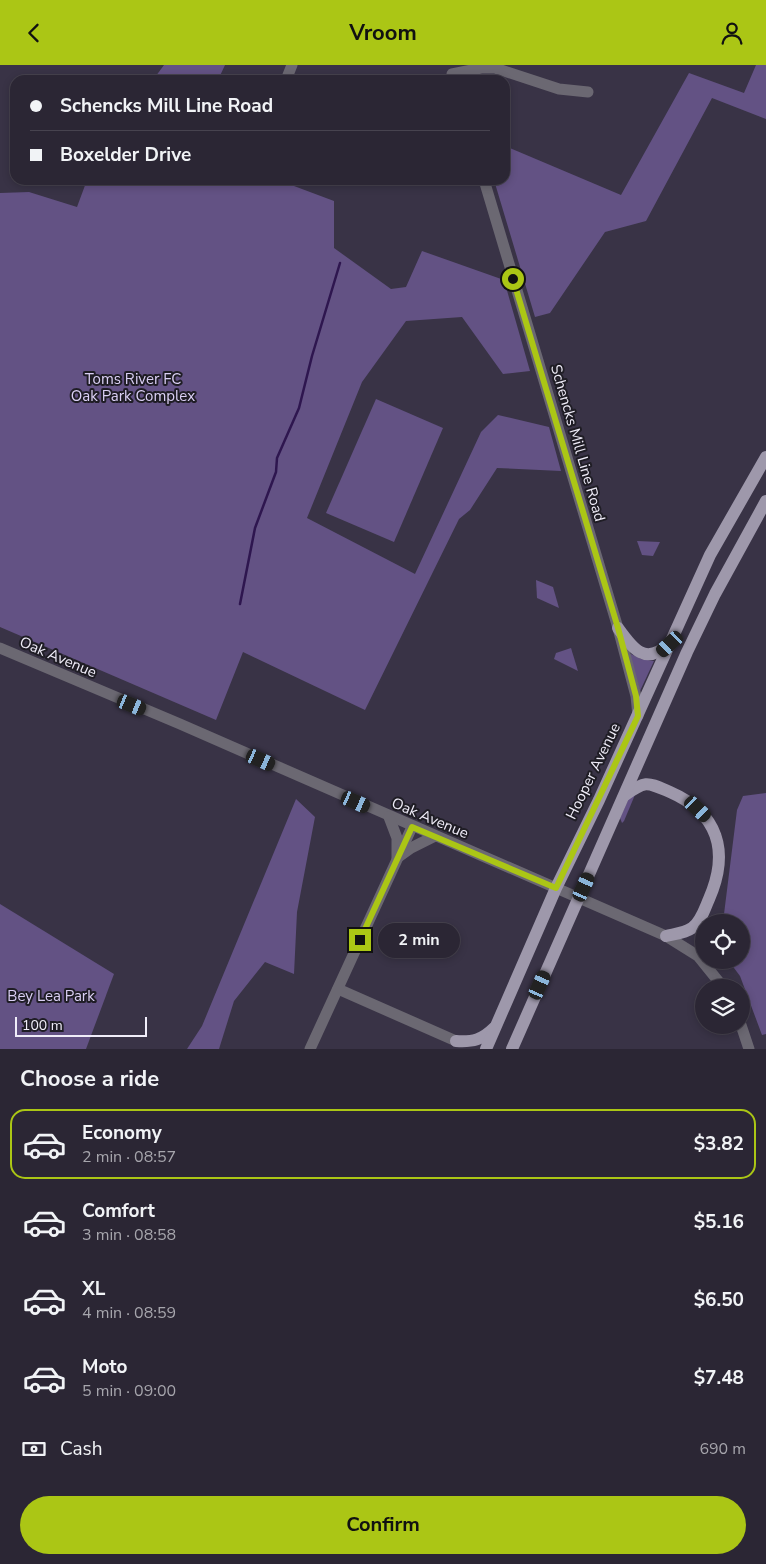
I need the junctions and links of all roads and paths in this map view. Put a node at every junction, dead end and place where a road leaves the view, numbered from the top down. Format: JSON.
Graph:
{"nodes":[{"id":1,"x":452,"y":73,"type":"edge"},
{"id":2,"x":588,"y":92,"type":"dead end"},
{"id":3,"x":485,"y":185,"type":"edge"},
{"id":4,"x":766,"y":457,"type":"edge"},
{"id":5,"x":766,"y":501,"type":"edge"},
{"id":6,"x":618,"y":628,"type":"junction"},
{"id":7,"x":670,"y":644,"type":"junction"},
{"id":8,"x":0,"y":649,"type":"edge"},
{"id":9,"x":638,"y":716,"type":"junction"},
{"id":10,"x":623,"y":797,"type":"junction"},
{"id":11,"x":389,"y":817,"type":"junction"},
{"id":12,"x":412,"y":827,"type":"junction"},
{"id":13,"x":434,"y":836,"type":"junction"},
{"id":14,"x":397,"y":858,"type":"junction"},
{"id":15,"x":556,"y":888,"type":"junction"},
{"id":16,"x":580,"y":897,"type":"junction"},
{"id":17,"x":666,"y":936,"type":"junction"},
{"id":18,"x":716,"y":979,"type":"edge"},
{"id":19,"x":338,"y":989,"type":"junction"},
{"id":20,"x":496,"y":1026,"type":"junction"},
{"id":21,"x":520,"y":1031,"type":"junction"},
{"id":22,"x":744,"y":1034,"type":"edge"},
{"id":23,"x":460,"y":1045,"type":"edge"},
{"id":24,"x":310,"y":1049,"type":"edge"},
{"id":25,"x":486,"y":1049,"type":"edge"},
{"id":26,"x":512,"y":1049,"type":"edge"},
{"id":27,"x":518,"y":1049,"type":"edge"},
{"id":28,"x":748,"y":1049,"type":"edge"}],
"edges":[{"from":1,"to":2,"type":"street"},
{"from":3,"to":6,"type":"street","name":"Schencks Mill Line Road"},
{"from":4,"to":7,"type":"main road","name":"Hooper Avenue"},
{"from":5,"to":10,"type":"main road"},
{"from":6,"to":7,"type":"main road"},
{"from":6,"to":9,"type":"street","name":"Schencks Mill Line Road"},
{"from":7,"to":9,"type":"main road","name":"Hooper Avenue"},
{"from":8,"to":11,"type":"street","name":"Oak Avenue"},
{"from":9,"to":15,"type":"main road","name":"Hooper Avenue"},
{"from":10,"to":16,"type":"main road"},
{"from":10,"to":17,"type":"main road"},
{"from":11,"to":12,"type":"street","name":"Oak Avenue"},
{"from":11,"to":14,"type":"street"},
{"from":12,"to":13,"type":"street","name":"Oak Avenue"},
{"from":12,"to":14,"type":"street"},
{"from":13,"to":14,"type":"street"},
{"from":13,"to":15,"type":"street","name":"Oak Avenue"},
{"from":14,"to":19,"type":"street"},
{"from":15,"to":16,"type":"street","name":"Oak Avenue"},
{"from":15,"to":20,"type":"main road","name":"Hooper Avenue"},
{"from":16,"to":17,"type":"street","name":"Oak Avenue"},
{"from":16,"to":21,"type":"main road"},
{"from":17,"to":18,"type":"street","name":"Oak Avenue"},
{"from":19,"to":23,"type":"street"},
{"from":19,"to":24,"type":"street"},
{"from":20,"to":23,"type":"main road"},
{"from":20,"to":25,"type":"main road","name":"Hooper Avenue"},
{"from":21,"to":26,"type":"main road"},
{"from":21,"to":27,"type":"main road"},
{"from":22,"to":28,"type":"street"}]}
